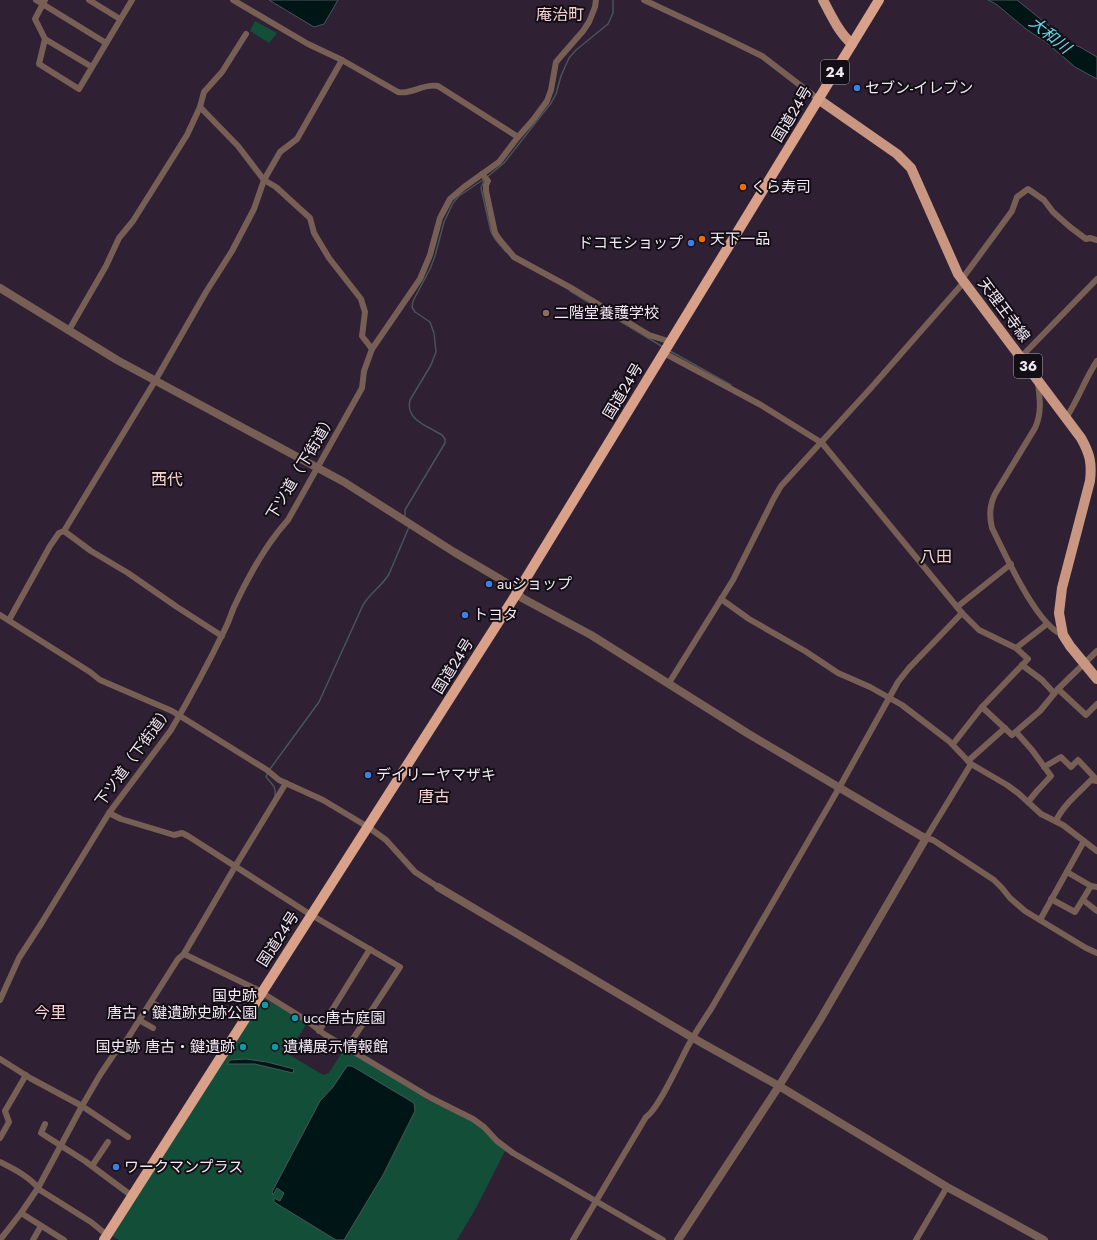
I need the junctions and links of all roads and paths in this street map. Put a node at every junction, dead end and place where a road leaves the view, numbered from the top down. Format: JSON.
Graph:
{"nodes":[{"id":1,"x":36,"y":0,"type":"edge"},
{"id":2,"x":89,"y":0,"type":"edge"},
{"id":3,"x":132,"y":0,"type":"edge"},
{"id":4,"x":233,"y":0,"type":"edge"},
{"id":5,"x":596,"y":0,"type":"edge"},
{"id":6,"x":644,"y":0,"type":"edge"},
{"id":7,"x":823,"y":0,"type":"edge"},
{"id":8,"x":879,"y":0,"type":"edge"},
{"id":9,"x":44,"y":2,"type":"edge"},
{"id":10,"x":120,"y":19,"type":"junction"},
{"id":11,"x":246,"y":34,"type":"dead end"},
{"id":12,"x":45,"y":39,"type":"junction"},
{"id":13,"x":106,"y":43,"type":"junction"},
{"id":14,"x":852,"y":44,"type":"junction"},
{"id":15,"x":342,"y":60,"type":"junction"},
{"id":16,"x":92,"y":67,"type":"junction"},
{"id":17,"x":818,"y":99,"type":"junction"},
{"id":18,"x":200,"y":107,"type":"junction"},
{"id":19,"x":518,"y":137,"type":"junction"},
{"id":20,"x":482,"y":174,"type":"junction"},
{"id":21,"x":264,"y":180,"type":"junction"},
{"id":22,"x":1097,"y":240,"type":"edge"},
{"id":23,"x":1097,"y":279,"type":"edge"},
{"id":24,"x":963,"y":281,"type":"junction"},
{"id":25,"x":0,"y":288,"type":"edge"},
{"id":26,"x":69,"y":330,"type":"junction"},
{"id":27,"x":671,"y":342,"type":"junction"},
{"id":28,"x":372,"y":349,"type":"junction"},
{"id":29,"x":664,"y":353,"type":"junction"},
{"id":30,"x":1021,"y":357,"type":"junction"},
{"id":31,"x":1097,"y":361,"type":"edge"},
{"id":32,"x":1038,"y":379,"type":"junction"},
{"id":33,"x":155,"y":381,"type":"junction"},
{"id":34,"x":1066,"y":418,"type":"junction"},
{"id":35,"x":822,"y":443,"type":"junction"},
{"id":36,"x":318,"y":466,"type":"junction"},
{"id":37,"x":64,"y":531,"type":"junction"},
{"id":38,"x":1011,"y":564,"type":"junction"},
{"id":39,"x":517,"y":593,"type":"junction"},
{"id":40,"x":721,"y":599,"type":"junction"},
{"id":41,"x":957,"y":607,"type":"junction"},
{"id":42,"x":962,"y":613,"type":"junction"},
{"id":43,"x":0,"y":615,"type":"edge"},
{"id":44,"x":9,"y":620,"type":"junction"},
{"id":45,"x":1048,"y":624,"type":"junction"},
{"id":46,"x":1063,"y":635,"type":"junction"},
{"id":47,"x":222,"y":636,"type":"junction"},
{"id":48,"x":1016,"y":648,"type":"junction"},
{"id":49,"x":1097,"y":651,"type":"edge"},
{"id":50,"x":1085,"y":663,"type":"junction"},
{"id":51,"x":1022,"y":665,"type":"junction"},
{"id":52,"x":1097,"y":678,"type":"edge"},
{"id":53,"x":669,"y":683,"type":"junction"},
{"id":54,"x":1056,"y":691,"type":"junction"},
{"id":55,"x":890,"y":697,"type":"junction"},
{"id":56,"x":1097,"y":704,"type":"edge"},
{"id":57,"x":982,"y":707,"type":"junction"},
{"id":58,"x":179,"y":716,"type":"junction"},
{"id":59,"x":1005,"y":728,"type":"junction"},
{"id":60,"x":1016,"y":732,"type":"junction"},
{"id":61,"x":952,"y":744,"type":"junction"},
{"id":62,"x":970,"y":762,"type":"junction"},
{"id":63,"x":1044,"y":766,"type":"junction"},
{"id":64,"x":1097,"y":780,"type":"edge"},
{"id":65,"x":286,"y":783,"type":"junction"},
{"id":66,"x":839,"y":788,"type":"junction"},
{"id":67,"x":1028,"y":802,"type":"junction"},
{"id":68,"x":109,"y":813,"type":"junction"},
{"id":69,"x":1056,"y":821,"type":"junction"},
{"id":70,"x":368,"y":827,"type":"junction"},
{"id":71,"x":926,"y":838,"type":"junction"},
{"id":72,"x":1084,"y":841,"type":"junction"},
{"id":73,"x":1097,"y":851,"type":"edge"},
{"id":74,"x":234,"y":864,"type":"junction"},
{"id":75,"x":1067,"y":872,"type":"junction"},
{"id":76,"x":1094,"y":886,"type":"edge"},
{"id":77,"x":438,"y":887,"type":"joint"},
{"id":78,"x":1051,"y":899,"type":"junction"},
{"id":79,"x":1083,"y":900,"type":"junction"},
{"id":80,"x":1097,"y":911,"type":"edge"},
{"id":81,"x":312,"y":914,"type":"junction"},
{"id":82,"x":1040,"y":920,"type":"junction"},
{"id":83,"x":370,"y":949,"type":"junction"},
{"id":84,"x":1097,"y":953,"type":"edge"},
{"id":85,"x":184,"y":954,"type":"junction"},
{"id":86,"x":261,"y":993,"type":"junction"},
{"id":87,"x":0,"y":1000,"type":"edge"},
{"id":88,"x":151,"y":1002,"type":"junction"},
{"id":89,"x":164,"y":1010,"type":"dead end"},
{"id":90,"x":139,"y":1020,"type":"junction"},
{"id":91,"x":152,"y":1028,"type":"dead end"},
{"id":92,"x":319,"y":1030,"type":"junction"},
{"id":93,"x":693,"y":1038,"type":"junction"},
{"id":94,"x":348,"y":1048,"type":"junction"},
{"id":95,"x":0,"y":1059,"type":"edge"},
{"id":96,"x":26,"y":1075,"type":"junction"},
{"id":97,"x":779,"y":1086,"type":"junction"},
{"id":98,"x":82,"y":1106,"type":"junction"},
{"id":99,"x":46,"y":1124,"type":"dead end"},
{"id":100,"x":128,"y":1137,"type":"dead end"},
{"id":101,"x":0,"y":1138,"type":"edge"},
{"id":102,"x":108,"y":1142,"type":"dead end"},
{"id":103,"x":60,"y":1145,"type":"junction"},
{"id":104,"x":0,"y":1162,"type":"edge"},
{"id":105,"x":92,"y":1166,"type":"junction"},
{"id":106,"x":947,"y":1187,"type":"junction"},
{"id":107,"x":38,"y":1188,"type":"junction"},
{"id":108,"x":132,"y":1196,"type":"junction"},
{"id":109,"x":596,"y":1201,"type":"junction"},
{"id":110,"x":21,"y":1213,"type":"junction"},
{"id":111,"x":41,"y":1226,"type":"junction"},
{"id":112,"x":106,"y":1237,"type":"edge"},
{"id":113,"x":57,"y":1238,"type":"edge"},
{"id":114,"x":0,"y":1240,"type":"edge"},
{"id":115,"x":33,"y":1240,"type":"edge"},
{"id":116,"x":64,"y":1240,"type":"edge"},
{"id":117,"x":573,"y":1240,"type":"edge"},
{"id":118,"x":663,"y":1240,"type":"edge"},
{"id":119,"x":678,"y":1240,"type":"edge"},
{"id":120,"x":916,"y":1240,"type":"edge"},
{"id":121,"x":1044,"y":1240,"type":"edge"}],
"edges":[{"from":1,"to":9,"type":"street"},
{"from":2,"to":10,"type":"street"},
{"from":3,"to":10,"type":"street"},
{"from":4,"to":15,"type":"street"},
{"from":5,"to":19,"type":"street","name":"下ツ道（下街道）"},
{"from":6,"to":17,"type":"street"},
{"from":7,"to":14,"type":"main road"},
{"from":8,"to":14,"type":"highway","name":"国道24号","number":"24"},
{"from":9,"to":12,"type":"street"},
{"from":9,"to":13,"type":"street"},
{"from":10,"to":13,"type":"street"},
{"from":11,"to":18,"type":"street"},
{"from":12,"to":16,"type":"street"},
{"from":12,"to":16,"type":"street"},
{"from":13,"to":16,"type":"street"},
{"from":14,"to":17,"type":"highway","name":"国道24号","number":"24"},
{"from":15,"to":19,"type":"street"},
{"from":15,"to":21,"type":"street"},
{"from":17,"to":24,"type":"main road","name":"天理王寺線","number":"36"},
{"from":17,"to":27,"type":"highway","name":"国道24号","number":"24"},
{"from":18,"to":21,"type":"street"},
{"from":18,"to":26,"type":"street"},
{"from":19,"to":20,"type":"street","name":"下ツ道（下街道）"},
{"from":20,"to":27,"type":"street"},
{"from":20,"to":28,"type":"street","name":"下ツ道（下街道）"},
{"from":21,"to":28,"type":"street"},
{"from":21,"to":33,"type":"street"},
{"from":22,"to":24,"type":"street"},
{"from":23,"to":30,"type":"street"},
{"from":24,"to":30,"type":"main road","name":"天理王寺線","number":"36"},
{"from":24,"to":35,"type":"street"},
{"from":25,"to":26,"type":"street"},
{"from":26,"to":33,"type":"street"},
{"from":27,"to":29,"type":"highway","name":"国道24号","number":"24"},
{"from":28,"to":36,"type":"street","name":"下ツ道（下街道）"},
{"from":29,"to":35,"type":"street"},
{"from":29,"to":39,"type":"highway","name":"国道24号","number":"24"},
{"from":30,"to":32,"type":"main road","name":"天理王寺線","number":"36"},
{"from":31,"to":34,"type":"street"},
{"from":32,"to":34,"type":"main road","name":"天理王寺線","number":"36"},
{"from":32,"to":38,"type":"street"},
{"from":33,"to":36,"type":"street"},
{"from":33,"to":37,"type":"street"},
{"from":34,"to":46,"type":"main road","name":"天理王寺線","number":"36"},
{"from":35,"to":40,"type":"street"},
{"from":35,"to":41,"type":"street"},
{"from":36,"to":39,"type":"street"},
{"from":36,"to":47,"type":"street","name":"下ツ道（下街道）"},
{"from":37,"to":44,"type":"street"},
{"from":37,"to":47,"type":"street"},
{"from":38,"to":41,"type":"street"},
{"from":38,"to":45,"type":"street"},
{"from":39,"to":53,"type":"street"},
{"from":39,"to":70,"type":"highway","name":"国道24号","number":"24"},
{"from":40,"to":53,"type":"street"},
{"from":40,"to":55,"type":"street"},
{"from":41,"to":42,"type":"street"},
{"from":42,"to":48,"type":"street"},
{"from":42,"to":55,"type":"street"},
{"from":43,"to":44,"type":"street"},
{"from":44,"to":58,"type":"street"},
{"from":45,"to":46,"type":"street"},
{"from":45,"to":48,"type":"street"},
{"from":46,"to":50,"type":"main road","name":"天理王寺線","number":"36"},
{"from":47,"to":58,"type":"street","name":"下ツ道（下街道）"},
{"from":48,"to":51,"type":"street"},
{"from":49,"to":50,"type":"street"},
{"from":50,"to":52,"type":"main road","name":"天理王寺線","number":"36"},
{"from":50,"to":54,"type":"street"},
{"from":51,"to":54,"type":"street"},
{"from":51,"to":57,"type":"street"},
{"from":53,"to":66,"type":"street"},
{"from":54,"to":56,"type":"street"},
{"from":54,"to":60,"type":"street"},
{"from":55,"to":61,"type":"street"},
{"from":55,"to":66,"type":"street"},
{"from":57,"to":59,"type":"street"},
{"from":57,"to":61,"type":"street"},
{"from":58,"to":65,"type":"street"},
{"from":58,"to":68,"type":"street","name":"下ツ道（下街道）"},
{"from":59,"to":60,"type":"street"},
{"from":59,"to":62,"type":"street"},
{"from":60,"to":63,"type":"street"},
{"from":61,"to":62,"type":"street"},
{"from":62,"to":67,"type":"street"},
{"from":62,"to":71,"type":"street"},
{"from":63,"to":64,"type":"street"},
{"from":63,"to":67,"type":"street"},
{"from":64,"to":69,"type":"street"},
{"from":65,"to":70,"type":"street"},
{"from":65,"to":74,"type":"street"},
{"from":66,"to":71,"type":"street"},
{"from":66,"to":93,"type":"street"},
{"from":67,"to":69,"type":"street"},
{"from":68,"to":74,"type":"street"},
{"from":68,"to":87,"type":"street","name":"下ツ道（下街道）"},
{"from":69,"to":72,"type":"street"},
{"from":70,"to":77,"type":"street"},
{"from":70,"to":81,"type":"highway","name":"国道24号","number":"24"},
{"from":71,"to":82,"type":"street"},
{"from":71,"to":97,"type":"street"},
{"from":72,"to":73,"type":"street"},
{"from":72,"to":75,"type":"street"},
{"from":74,"to":81,"type":"street"},
{"from":74,"to":85,"type":"street"},
{"from":75,"to":76,"type":"street"},
{"from":75,"to":78,"type":"street"},
{"from":76,"to":79,"type":"street"},
{"from":77,"to":93,"type":"street"},
{"from":78,"to":79,"type":"street"},
{"from":78,"to":82,"type":"street"},
{"from":79,"to":80,"type":"street"},
{"from":81,"to":83,"type":"street"},
{"from":81,"to":86,"type":"highway","name":"国道24号","number":"24"},
{"from":82,"to":84,"type":"street"},
{"from":83,"to":92,"type":"street"},
{"from":83,"to":94,"type":"street"},
{"from":85,"to":86,"type":"street"},
{"from":85,"to":88,"type":"street"},
{"from":86,"to":92,"type":"street"},
{"from":86,"to":108,"type":"highway","name":"国道24号","number":"24"},
{"from":88,"to":89,"type":"street"},
{"from":88,"to":90,"type":"street"},
{"from":90,"to":91,"type":"street"},
{"from":90,"to":98,"type":"street"},
{"from":92,"to":94,"type":"street"},
{"from":93,"to":97,"type":"street"},
{"from":93,"to":109,"type":"street"},
{"from":94,"to":109,"type":"street"},
{"from":95,"to":96,"type":"street"},
{"from":96,"to":98,"type":"street"},
{"from":96,"to":101,"type":"street"},
{"from":97,"to":106,"type":"street"},
{"from":97,"to":119,"type":"street"},
{"from":98,"to":100,"type":"street"},
{"from":98,"to":103,"type":"street"},
{"from":99,"to":103,"type":"street"},
{"from":102,"to":105,"type":"street"},
{"from":103,"to":105,"type":"street"},
{"from":103,"to":107,"type":"street"},
{"from":104,"to":107,"type":"street"},
{"from":105,"to":108,"type":"street"},
{"from":106,"to":120,"type":"street"},
{"from":106,"to":121,"type":"street"},
{"from":107,"to":110,"type":"street"},
{"from":107,"to":112,"type":"street"},
{"from":108,"to":112,"type":"highway","name":"国道24号","number":"24"},
{"from":109,"to":117,"type":"street"},
{"from":109,"to":118,"type":"street"},
{"from":110,"to":111,"type":"street"},
{"from":110,"to":114,"type":"street"},
{"from":111,"to":113,"type":"street"},
{"from":111,"to":115,"type":"street"},
{"from":113,"to":116,"type":"street"}]}
